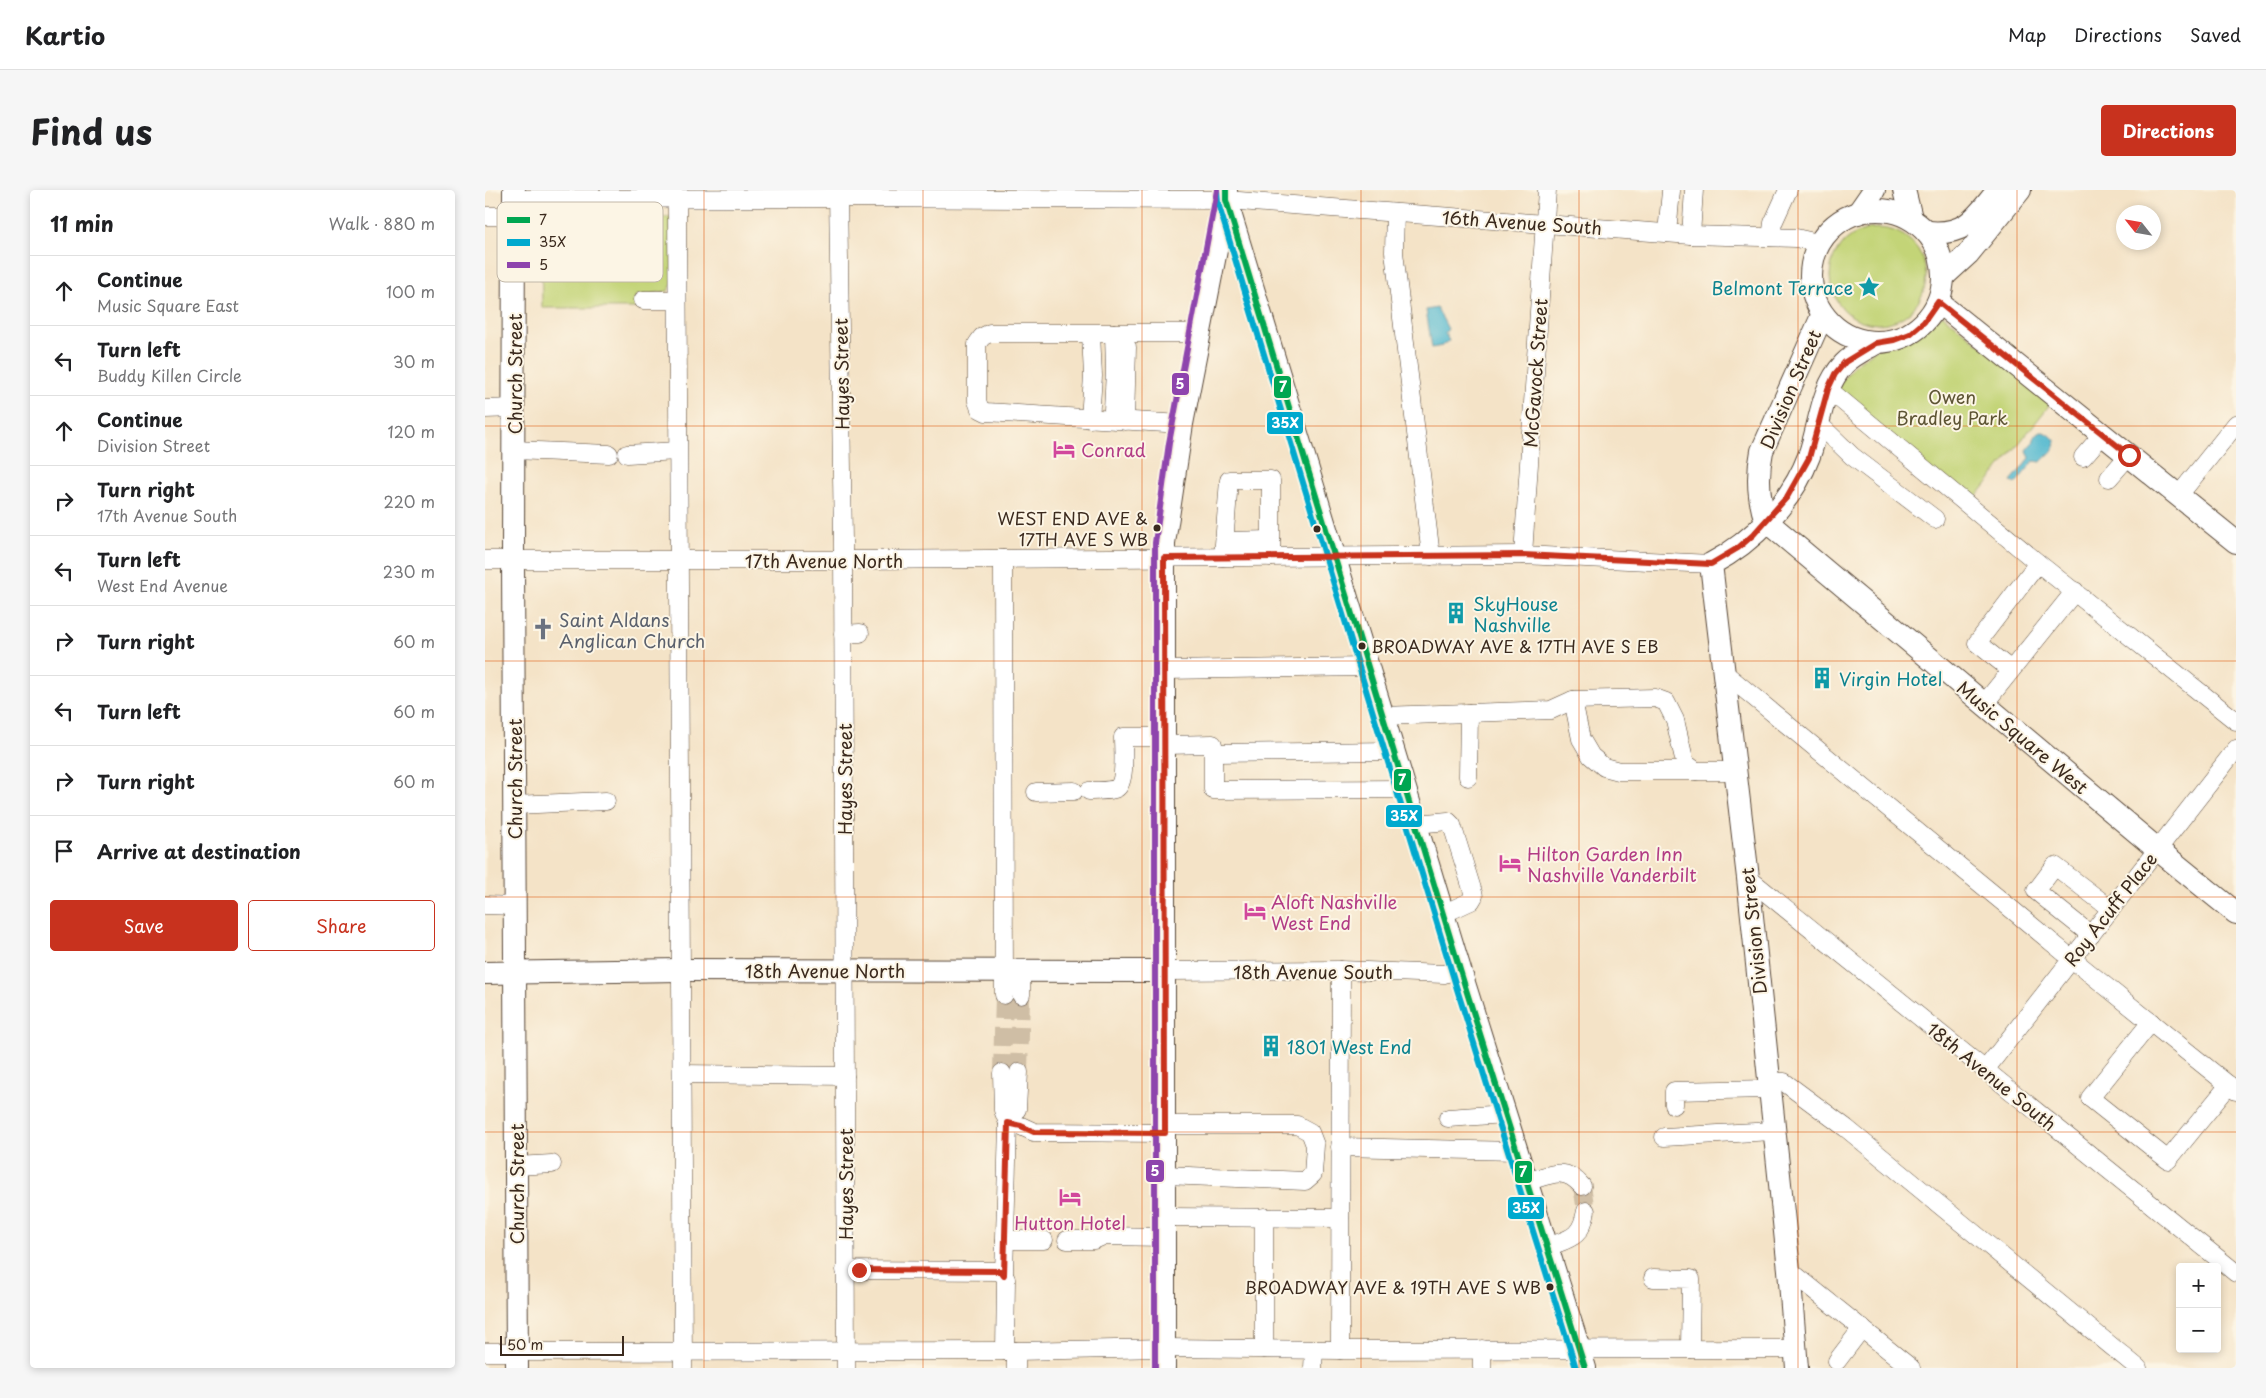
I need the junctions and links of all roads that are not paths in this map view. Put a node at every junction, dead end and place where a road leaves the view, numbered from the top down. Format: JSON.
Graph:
{"nodes":[{"id":1,"x":1547,"y":190,"type":"edge"},
{"id":2,"x":1694,"y":190,"type":"edge"},
{"id":3,"x":1788,"y":190,"type":"edge"},
{"id":4,"x":1874,"y":190,"type":"edge"},
{"id":5,"x":1904,"y":190,"type":"edge"},
{"id":6,"x":1998,"y":190,"type":"edge"},
{"id":7,"x":2020,"y":190,"type":"edge"},
{"id":8,"x":1671,"y":191,"type":"edge"},
{"id":9,"x":838,"y":194,"type":"edge"},
{"id":10,"x":976,"y":194,"type":"edge"},
{"id":11,"x":1012,"y":194,"type":"edge"},
{"id":12,"x":1046,"y":195,"type":"edge"},
{"id":13,"x":1226,"y":195,"type":"edge"},
{"id":14,"x":677,"y":198,"type":"junction"},
{"id":15,"x":514,"y":202,"type":"edge"},
{"id":16,"x":497,"y":210,"type":"edge"},
{"id":17,"x":1395,"y":213,"type":"junction"},
{"id":18,"x":1858,"y":214,"type":"junction"},
{"id":19,"x":485,"y":216,"type":"edge"},
{"id":20,"x":1545,"y":222,"type":"junction"},
{"id":21,"x":1919,"y":225,"type":"junction"},
{"id":22,"x":1667,"y":233,"type":"junction"},
{"id":23,"x":1691,"y":235,"type":"junction"},
{"id":24,"x":1771,"y":237,"type":"junction"},
{"id":25,"x":1818,"y":243,"type":"junction"},
{"id":26,"x":1944,"y":276,"type":"junction"},
{"id":27,"x":514,"y":282,"type":"edge"},
{"id":28,"x":643,"y":300,"type":"dead end"},
{"id":29,"x":677,"y":300,"type":"junction"},
{"id":30,"x":1938,"y":302,"type":"junction"},
{"id":31,"x":1822,"y":316,"type":"junction"},
{"id":32,"x":1199,"y":333,"type":"junction"},
{"id":33,"x":1091,"y":334,"type":"junction"},
{"id":34,"x":1114,"y":334,"type":"junction"},
{"id":35,"x":1876,"y":343,"type":"junction"},
{"id":36,"x":1127,"y":348,"type":"dead end"},
{"id":37,"x":1828,"y":389,"type":"junction"},
{"id":38,"x":514,"y":408,"type":"junction"},
{"id":39,"x":485,"y":409,"type":"edge"},
{"id":40,"x":1119,"y":416,"type":"junction"},
{"id":41,"x":1090,"y":419,"type":"junction"},
{"id":42,"x":1182,"y":424,"type":"junction"},
{"id":43,"x":1819,"y":424,"type":"junction"},
{"id":44,"x":2236,"y":424,"type":"edge"},
{"id":45,"x":2103,"y":434,"type":"junction"},
{"id":46,"x":514,"y":450,"type":"junction"},
{"id":47,"x":677,"y":451,"type":"junction"},
{"id":48,"x":609,"y":454,"type":"dead end"},
{"id":49,"x":627,"y":454,"type":"dead end"},
{"id":50,"x":2129,"y":455,"type":"junction"},
{"id":51,"x":2083,"y":457,"type":"dead end"},
{"id":52,"x":2109,"y":478,"type":"dead end"},
{"id":53,"x":2179,"y":495,"type":"junction"},
{"id":54,"x":1935,"y":519,"type":"dead end"},
{"id":55,"x":1766,"y":521,"type":"junction"},
{"id":56,"x":2236,"y":542,"type":"edge"},
{"id":57,"x":1224,"y":549,"type":"junction"},
{"id":58,"x":1271,"y":549,"type":"junction"},
{"id":59,"x":1523,"y":555,"type":"junction"},
{"id":60,"x":1431,"y":556,"type":"junction"},
{"id":61,"x":1335,"y":557,"type":"junction"},
{"id":62,"x":1164,"y":558,"type":"junction"},
{"id":63,"x":1003,"y":559,"type":"junction"},
{"id":64,"x":485,"y":560,"type":"edge"},
{"id":65,"x":513,"y":560,"type":"junction"},
{"id":66,"x":678,"y":560,"type":"junction"},
{"id":67,"x":843,"y":560,"type":"junction"},
{"id":68,"x":2038,"y":563,"type":"junction"},
{"id":69,"x":1711,"y":564,"type":"junction"},
{"id":70,"x":2075,"y":591,"type":"junction"},
{"id":71,"x":1368,"y":667,"type":"junction"},
{"id":72,"x":1165,"y":670,"type":"junction"},
{"id":73,"x":2011,"y":670,"type":"junction"},
{"id":74,"x":1722,"y":671,"type":"junction"},
{"id":75,"x":1573,"y":700,"type":"junction"},
{"id":76,"x":1984,"y":704,"type":"junction"},
{"id":77,"x":1469,"y":713,"type":"junction"},
{"id":78,"x":1383,"y":716,"type":"junction"},
{"id":79,"x":2236,"y":721,"type":"edge"},
{"id":80,"x":1165,"y":741,"type":"junction"},
{"id":81,"x":2236,"y":748,"type":"edge"},
{"id":82,"x":1393,"y":751,"type":"junction"},
{"id":83,"x":1213,"y":753,"type":"junction"},
{"id":84,"x":1696,"y":771,"type":"junction"},
{"id":85,"x":1734,"y":771,"type":"junction"},
{"id":86,"x":1468,"y":776,"type":"dead end"},
{"id":87,"x":1405,"y":789,"type":"junction"},
{"id":88,"x":1036,"y":792,"type":"dead end"},
{"id":89,"x":605,"y":801,"type":"dead end"},
{"id":90,"x":514,"y":805,"type":"junction"},
{"id":91,"x":1416,"y":824,"type":"junction"},
{"id":92,"x":2157,"y":849,"type":"junction"},
{"id":93,"x":1748,"y":878,"type":"junction"},
{"id":94,"x":2036,"y":891,"type":"junction"},
{"id":95,"x":485,"y":905,"type":"edge"},
{"id":96,"x":515,"y":906,"type":"junction"},
{"id":97,"x":2111,"y":909,"type":"junction"},
{"id":98,"x":2236,"y":912,"type":"edge"},
{"id":99,"x":1443,"y":914,"type":"junction"},
{"id":100,"x":2018,"y":914,"type":"junction"},
{"id":101,"x":2091,"y":935,"type":"junction"},
{"id":102,"x":2072,"y":959,"type":"junction"},
{"id":103,"x":1460,"y":968,"type":"junction"},
{"id":104,"x":680,"y":970,"type":"junction"},
{"id":105,"x":844,"y":970,"type":"junction"},
{"id":106,"x":1165,"y":970,"type":"junction"},
{"id":107,"x":1341,"y":970,"type":"junction"},
{"id":108,"x":1013,"y":971,"type":"junction"},
{"id":109,"x":515,"y":972,"type":"junction"},
{"id":110,"x":485,"y":973,"type":"edge"},
{"id":111,"x":1013,"y":995,"type":"tunnel mouth"},
{"id":112,"x":2151,"y":1022,"type":"junction"},
{"id":113,"x":1985,"y":1070,"type":"junction"},
{"id":114,"x":1011,"y":1073,"type":"tunnel mouth"},
{"id":115,"x":682,"y":1074,"type":"junction"},
{"id":116,"x":845,"y":1076,"type":"junction"},
{"id":117,"x":1769,"y":1085,"type":"junction"},
{"id":118,"x":2233,"y":1088,"type":"edge"},
{"id":119,"x":1674,"y":1105,"type":"dead end"},
{"id":120,"x":1505,"y":1114,"type":"junction"},
{"id":121,"x":1448,"y":1118,"type":"dead end"},
{"id":122,"x":1008,"y":1123,"type":"junction"},
{"id":123,"x":1165,"y":1129,"type":"junction"},
{"id":124,"x":1773,"y":1131,"type":"junction"},
{"id":125,"x":1664,"y":1137,"type":"dead end"},
{"id":126,"x":1340,"y":1147,"type":"junction"},
{"id":127,"x":1516,"y":1151,"type":"junction"},
{"id":128,"x":552,"y":1164,"type":"dead end"},
{"id":129,"x":516,"y":1166,"type":"junction"},
{"id":130,"x":1313,"y":1174,"type":"junction"},
{"id":131,"x":1165,"y":1175,"type":"junction"},
{"id":132,"x":1341,"y":1175,"type":"junction"},
{"id":133,"x":1526,"y":1182,"type":"junction"},
{"id":134,"x":1582,"y":1186,"type":"dead end"},
{"id":135,"x":1585,"y":1211,"type":"tunnel mouth"},
{"id":136,"x":1264,"y":1217,"type":"junction"},
{"id":137,"x":1340,"y":1218,"type":"junction"},
{"id":138,"x":1165,"y":1227,"type":"junction"},
{"id":139,"x":1005,"y":1240,"type":"junction"},
{"id":140,"x":1044,"y":1240,"type":"dead end"},
{"id":141,"x":1067,"y":1240,"type":"dead end"},
{"id":142,"x":1548,"y":1247,"type":"junction"},
{"id":143,"x":845,"y":1270,"type":"junction"},
{"id":144,"x":1789,"y":1270,"type":"junction"},
{"id":145,"x":2236,"y":1273,"type":"edge"},
{"id":146,"x":1004,"y":1275,"type":"junction"},
{"id":147,"x":1653,"y":1278,"type":"dead end"},
{"id":148,"x":1862,"y":1328,"type":"junction"},
{"id":149,"x":1264,"y":1349,"type":"junction"},
{"id":150,"x":1690,"y":1349,"type":"junction"},
{"id":151,"x":846,"y":1350,"type":"junction"},
{"id":152,"x":1314,"y":1350,"type":"junction"},
{"id":153,"x":1340,"y":1350,"type":"junction"},
{"id":154,"x":1481,"y":1350,"type":"junction"},
{"id":155,"x":485,"y":1352,"type":"edge"},
{"id":156,"x":1012,"y":1356,"type":"edge"},
{"id":157,"x":1164,"y":1358,"type":"edge"},
{"id":158,"x":1583,"y":1359,"type":"edge"},
{"id":159,"x":1796,"y":1359,"type":"edge"},
{"id":160,"x":517,"y":1360,"type":"edge"},
{"id":161,"x":683,"y":1360,"type":"edge"},
{"id":162,"x":1837,"y":1361,"type":"dead end"},
{"id":163,"x":846,"y":1368,"type":"edge"},
{"id":164,"x":1313,"y":1368,"type":"edge"},
{"id":165,"x":1482,"y":1368,"type":"edge"},
{"id":166,"x":1911,"y":1368,"type":"edge"},
{"id":167,"x":2138,"y":1368,"type":"edge"}],
"edges":[{"from":1,"to":20,"type":"street","name":"McGavock Street"},
{"from":2,"to":23,"type":"street"},
{"from":3,"to":24,"type":"street"},
{"from":4,"to":18,"type":"main road"},
{"from":5,"to":21,"type":"main road"},
{"from":6,"to":21,"type":"main road"},
{"from":7,"to":26,"type":"main road"},
{"from":8,"to":22,"type":"street"},
{"from":9,"to":10,"type":"street","name":"16th Avenue South"},
{"from":9,"to":14,"type":"street","name":"16th Avenue South"},
{"from":9,"to":67,"type":"street","name":"Hayes Street"},
{"from":10,"to":11,"type":"street","name":"16th Avenue South"},
{"from":11,"to":12,"type":"street","name":"16th Avenue South"},
{"from":12,"to":13,"type":"street","name":"16th Avenue South"},
{"from":13,"to":17,"type":"street","name":"16th Avenue South"},
{"from":13,"to":32,"type":"main road"},
{"from":13,"to":61,"type":"main road"},
{"from":14,"to":15,"type":"street","name":"16th Avenue South"},
{"from":14,"to":29,"type":"street"},
{"from":16,"to":19,"type":"street","name":"16th Avenue South"},
{"from":17,"to":20,"type":"street","name":"16th Avenue South"},
{"from":17,"to":60,"type":"street"},
{"from":18,"to":21,"type":"main road"},
{"from":18,"to":25,"type":"main road"},
{"from":20,"to":22,"type":"street","name":"16th Avenue South"},
{"from":20,"to":59,"type":"street","name":"McGavock Street"},
{"from":21,"to":26,"type":"main road"},
{"from":22,"to":23,"type":"street","name":"16th Avenue South"},
{"from":23,"to":24,"type":"street","name":"16th Avenue South"},
{"from":24,"to":25,"type":"street","name":"16th Avenue South"},
{"from":25,"to":31,"type":"main road"},
{"from":26,"to":30,"type":"main road"},
{"from":27,"to":38,"type":"main road","name":"Church Street"},
{"from":28,"to":29,"type":"street"},
{"from":29,"to":47,"type":"street"},
{"from":30,"to":35,"type":"main road"},
{"from":30,"to":45,"type":"main road"},
{"from":31,"to":35,"type":"main road"},
{"from":31,"to":55,"type":"main road","name":"Division Street"},
{"from":32,"to":34,"type":"street"},
{"from":32,"to":42,"type":"main road"},
{"from":33,"to":34,"type":"street"},
{"from":33,"to":41,"type":"street"},
{"from":33,"to":41,"type":"street"},
{"from":34,"to":40,"type":"street"},
{"from":35,"to":37,"type":"main road","name":"Division Street"},
{"from":36,"to":40,"type":"street"},
{"from":37,"to":43,"type":"main road","name":"Division Street"},
{"from":37,"to":68,"type":"street"},
{"from":38,"to":39,"type":"street"},
{"from":38,"to":46,"type":"main road","name":"Church Street"},
{"from":40,"to":41,"type":"street"},
{"from":40,"to":42,"type":"street"},
{"from":42,"to":62,"type":"main road"},
{"from":43,"to":54,"type":"street"},
{"from":43,"to":55,"type":"main road","name":"Division Street"},
{"from":44,"to":53,"type":"street"},
{"from":45,"to":50,"type":"main road"},
{"from":45,"to":51,"type":"street"},
{"from":46,"to":48,"type":"street"},
{"from":46,"to":65,"type":"main road","name":"Church Street"},
{"from":47,"to":49,"type":"street"},
{"from":47,"to":66,"type":"street"},
{"from":50,"to":52,"type":"street"},
{"from":50,"to":53,"type":"main road"},
{"from":53,"to":56,"type":"main road"},
{"from":55,"to":69,"type":"main road","name":"Division Street"},
{"from":55,"to":76,"type":"main road","name":"Music Square West"},
{"from":57,"to":58,"type":"street","name":"17th Avenue North"},
{"from":57,"to":58,"type":"street"},
{"from":57,"to":62,"type":"street","name":"17th Avenue North"},
{"from":58,"to":61,"type":"street","name":"17th Avenue North"},
{"from":59,"to":60,"type":"street","name":"17th Avenue North"},
{"from":59,"to":69,"type":"street","name":"17th Avenue North"},
{"from":60,"to":61,"type":"street","name":"17th Avenue North"},
{"from":61,"to":71,"type":"main road"},
{"from":62,"to":63,"type":"street","name":"17th Avenue North"},
{"from":62,"to":72,"type":"main road"},
{"from":63,"to":67,"type":"street","name":"17th Avenue North"},
{"from":63,"to":108,"type":"street"},
{"from":64,"to":65,"type":"street","name":"17th Avenue North"},
{"from":65,"to":66,"type":"street","name":"17th Avenue North"},
{"from":65,"to":90,"type":"main road","name":"Church Street"},
{"from":66,"to":67,"type":"street","name":"17th Avenue North"},
{"from":66,"to":104,"type":"street"},
{"from":67,"to":105,"type":"street","name":"Hayes Street"},
{"from":68,"to":70,"type":"street"},
{"from":68,"to":73,"type":"street"},
{"from":69,"to":74,"type":"main road","name":"Division Street"},
{"from":70,"to":73,"type":"street"},
{"from":70,"to":79,"type":"street"},
{"from":71,"to":72,"type":"street"},
{"from":71,"to":78,"type":"main road"},
{"from":72,"to":80,"type":"main road"},
{"from":73,"to":76,"type":"street"},
{"from":74,"to":85,"type":"main road","name":"Division Street"},
{"from":74,"to":100,"type":"street"},
{"from":75,"to":77,"type":"street"},
{"from":75,"to":84,"type":"street"},
{"from":75,"to":84,"type":"street"},
{"from":76,"to":92,"type":"main road","name":"Music Square West"},
{"from":77,"to":78,"type":"street"},
{"from":77,"to":86,"type":"street"},
{"from":78,"to":82,"type":"main road"},
{"from":80,"to":83,"type":"street"},
{"from":80,"to":88,"type":"street"},
{"from":80,"to":106,"type":"main road"},
{"from":81,"to":92,"type":"street","name":"Roy Acuff Place"},
{"from":82,"to":83,"type":"street"},
{"from":82,"to":87,"type":"main road"},
{"from":83,"to":87,"type":"street"},
{"from":84,"to":85,"type":"street"},
{"from":85,"to":93,"type":"main road","name":"Division Street"},
{"from":87,"to":91,"type":"main road"},
{"from":89,"to":90,"type":"street"},
{"from":90,"to":96,"type":"main road","name":"Church Street"},
{"from":91,"to":99,"type":"main road"},
{"from":91,"to":99,"type":"street"},
{"from":92,"to":97,"type":"street","name":"Roy Acuff Place"},
{"from":92,"to":98,"type":"main road","name":"Music Square West"},
{"from":93,"to":113,"type":"street","name":"18th Avenue South"},
{"from":93,"to":117,"type":"main road","name":"Division Street"},
{"from":94,"to":97,"type":"street"},
{"from":94,"to":100,"type":"street"},
{"from":94,"to":101,"type":"street"},
{"from":95,"to":96,"type":"street"},
{"from":96,"to":109,"type":"main road","name":"Church Street"},
{"from":97,"to":101,"type":"street","name":"Roy Acuff Place"},
{"from":99,"to":103,"type":"main road"},
{"from":100,"to":102,"type":"street"},
{"from":101,"to":102,"type":"street","name":"Roy Acuff Place"},
{"from":102,"to":112,"type":"street"},
{"from":102,"to":113,"type":"street","name":"Roy Acuff Place"},
{"from":103,"to":107,"type":"street","name":"18th Avenue South"},
{"from":103,"to":120,"type":"main road"},
{"from":104,"to":105,"type":"main road","name":"18th Avenue North"},
{"from":104,"to":109,"type":"main road","name":"18th Avenue North"},
{"from":104,"to":115,"type":"street"},
{"from":105,"to":108,"type":"main road","name":"18th Avenue North"},
{"from":105,"to":116,"type":"street","name":"Hayes Street"},
{"from":106,"to":107,"type":"street","name":"18th Avenue South"},
{"from":106,"to":108,"type":"main road","name":"18th Avenue North"},
{"from":106,"to":123,"type":"main road"},
{"from":107,"to":126,"type":"street"},
{"from":108,"to":111,"type":"street"},
{"from":109,"to":110,"type":"main road","name":"18th Avenue North"},
{"from":109,"to":129,"type":"main road","name":"Church Street"},
{"from":112,"to":118,"type":"street"},
{"from":112,"to":118,"type":"street"},
{"from":113,"to":145,"type":"street","name":"18th Avenue South"},
{"from":114,"to":122,"type":"street"},
{"from":115,"to":116,"type":"street"},
{"from":115,"to":161,"type":"street"},
{"from":116,"to":143,"type":"street","name":"Hayes Street"},
{"from":117,"to":119,"type":"street"},
{"from":117,"to":124,"type":"main road","name":"Division Street"},
{"from":117,"to":167,"type":"street"},
{"from":120,"to":121,"type":"street"},
{"from":120,"to":127,"type":"main road"},
{"from":122,"to":123,"type":"street"},
{"from":122,"to":139,"type":"street"},
{"from":123,"to":130,"type":"street"},
{"from":123,"to":131,"type":"main road"},
{"from":124,"to":125,"type":"street"},
{"from":124,"to":144,"type":"main road","name":"Division Street"},
{"from":126,"to":127,"type":"street"},
{"from":126,"to":132,"type":"street"},
{"from":127,"to":133,"type":"main road"},
{"from":128,"to":129,"type":"street"},
{"from":129,"to":160,"type":"main road","name":"Church Street"},
{"from":130,"to":131,"type":"street"},
{"from":130,"to":132,"type":"street"},
{"from":131,"to":138,"type":"main road"},
{"from":132,"to":137,"type":"street"},
{"from":133,"to":134,"type":"street"},
{"from":133,"to":142,"type":"main road"},
{"from":135,"to":142,"type":"street"},
{"from":136,"to":137,"type":"street"},
{"from":136,"to":138,"type":"street"},
{"from":136,"to":149,"type":"street"},
{"from":137,"to":153,"type":"street"},
{"from":138,"to":141,"type":"street"},
{"from":138,"to":157,"type":"main road"},
{"from":139,"to":140,"type":"street"},
{"from":139,"to":146,"type":"street"},
{"from":142,"to":158,"type":"main road"},
{"from":143,"to":146,"type":"street"},
{"from":143,"to":151,"type":"street","name":"Hayes Street"},
{"from":144,"to":148,"type":"street"},
{"from":144,"to":159,"type":"main road","name":"Division Street"},
{"from":146,"to":156,"type":"street"},
{"from":147,"to":150,"type":"street"},
{"from":148,"to":162,"type":"street"},
{"from":148,"to":166,"type":"street"},
{"from":149,"to":152,"type":"street"},
{"from":149,"to":157,"type":"street"},
{"from":150,"to":158,"type":"street"},
{"from":150,"to":159,"type":"street"},
{"from":151,"to":156,"type":"street"},
{"from":151,"to":161,"type":"street"},
{"from":151,"to":163,"type":"street","name":"Hayes Street"},
{"from":152,"to":153,"type":"street"},
{"from":152,"to":164,"type":"street"},
{"from":153,"to":154,"type":"street"},
{"from":154,"to":158,"type":"street"},
{"from":154,"to":165,"type":"street"},
{"from":155,"to":160,"type":"street"},
{"from":156,"to":157,"type":"street"},
{"from":160,"to":161,"type":"street"}]}
